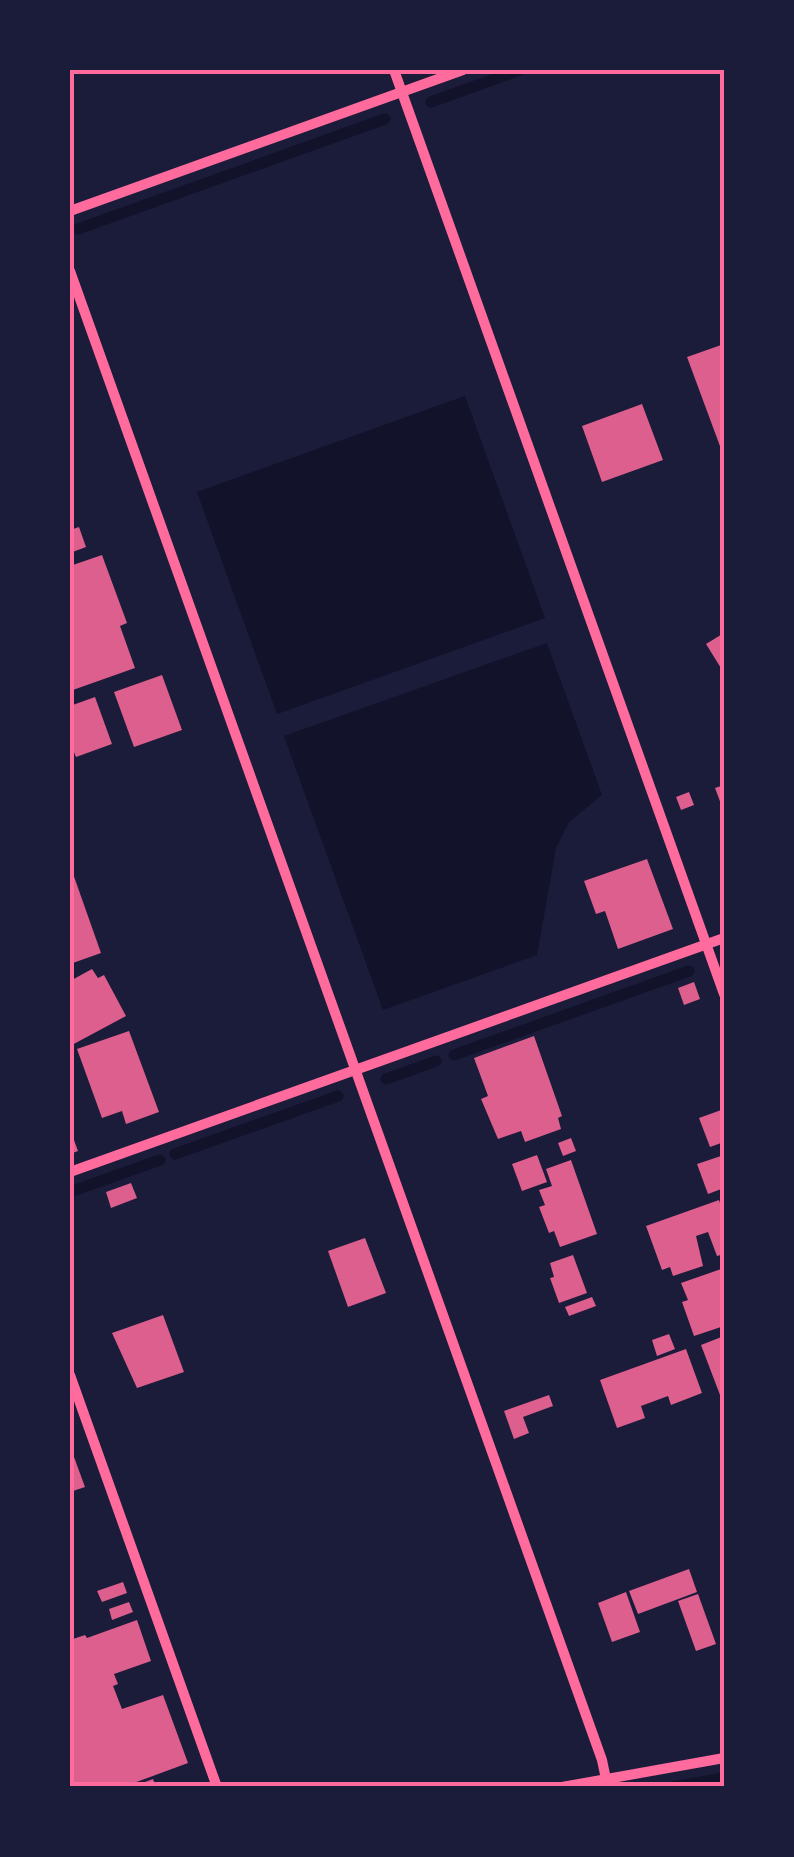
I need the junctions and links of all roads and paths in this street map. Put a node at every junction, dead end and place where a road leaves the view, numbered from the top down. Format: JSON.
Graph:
{"nodes":[{"id":1,"x":394,"y":70,"type":"edge"},
{"id":2,"x":463,"y":70,"type":"edge"},
{"id":3,"x":402,"y":92,"type":"junction"},
{"id":4,"x":70,"y":211,"type":"edge"},
{"id":5,"x":70,"y":271,"type":"edge"},
{"id":6,"x":724,"y":938,"type":"edge"},
{"id":7,"x":706,"y":944,"type":"junction"},
{"id":8,"x":724,"y":994,"type":"edge"},
{"id":9,"x":355,"y":1070,"type":"junction"},
{"id":10,"x":70,"y":1172,"type":"edge"},
{"id":11,"x":70,"y":1375,"type":"edge"},
{"id":12,"x":724,"y":1758,"type":"edge"},
{"id":13,"x":606,"y":1779,"type":"junction"},
{"id":14,"x":217,"y":1787,"type":"edge"},
{"id":15,"x":562,"y":1787,"type":"edge"}],
"edges":[{"from":1,"to":3,"type":"street"},
{"from":2,"to":3,"type":"street"},
{"from":3,"to":4,"type":"street"},
{"from":3,"to":7,"type":"street"},
{"from":5,"to":9,"type":"street"},
{"from":6,"to":7,"type":"street"},
{"from":7,"to":8,"type":"street"},
{"from":7,"to":9,"type":"street"},
{"from":9,"to":10,"type":"street"},
{"from":9,"to":13,"type":"street"},
{"from":11,"to":14,"type":"street"},
{"from":12,"to":13,"type":"street"},
{"from":13,"to":15,"type":"street"}]}
